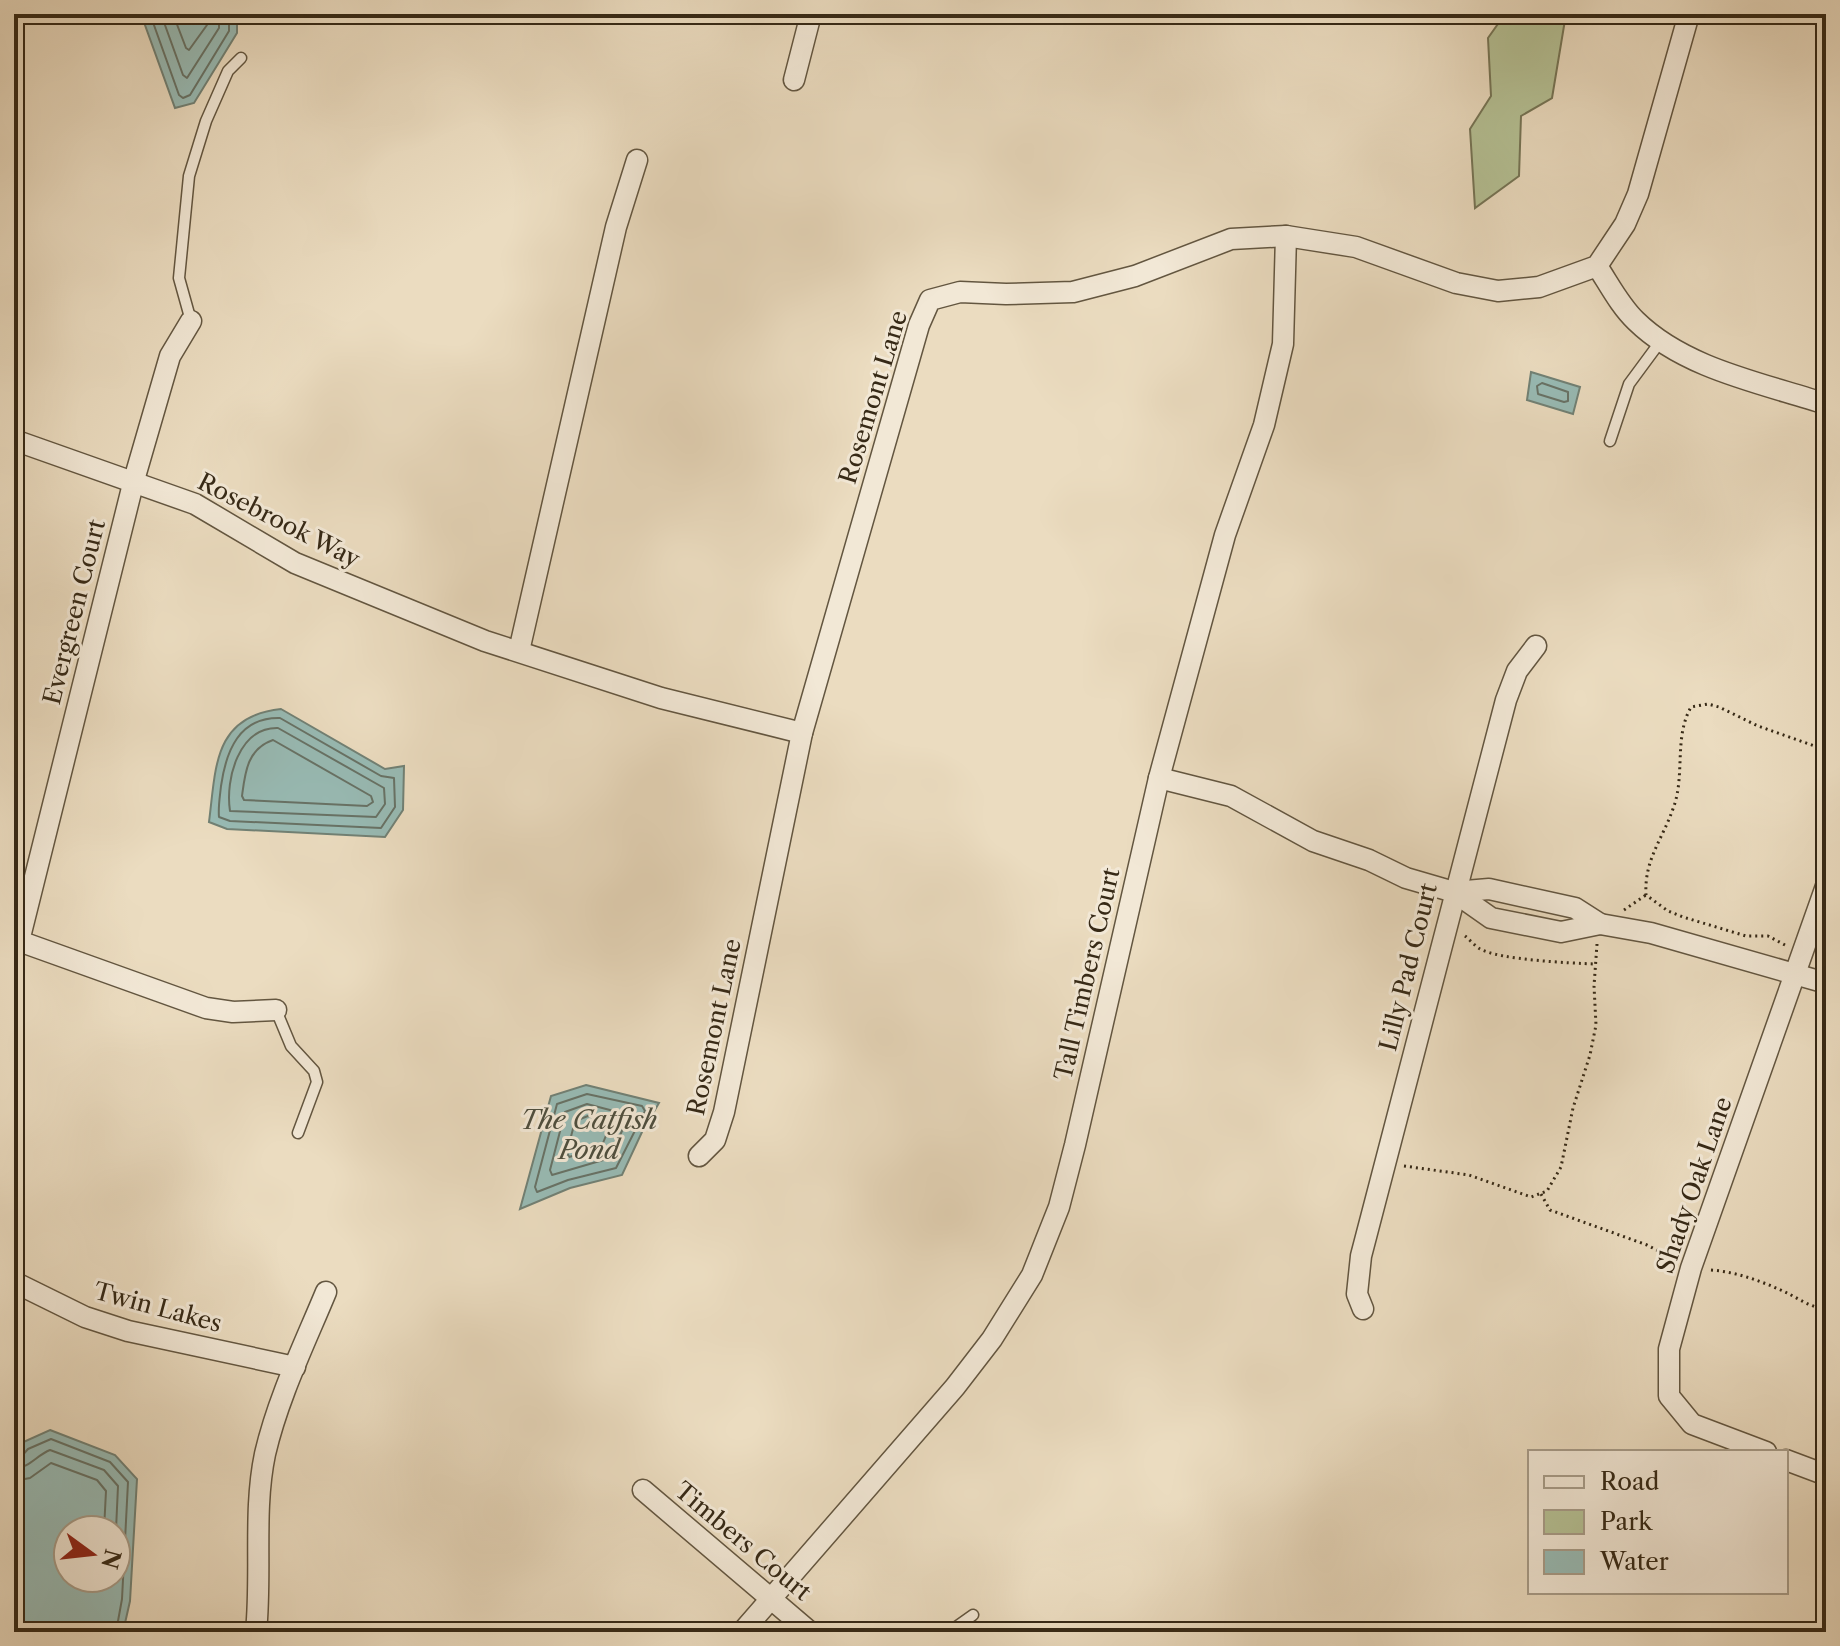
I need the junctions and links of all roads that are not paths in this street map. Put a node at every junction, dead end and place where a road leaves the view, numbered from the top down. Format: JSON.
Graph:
{"nodes":[{"id":1,"x":811,"y":14,"type":"edge"},
{"id":2,"x":1689,"y":14,"type":"edge"},
{"id":3,"x":241,"y":58,"type":"dead end"},
{"id":4,"x":794,"y":80,"type":"dead end"},
{"id":5,"x":637,"y":160,"type":"dead end"},
{"id":6,"x":1286,"y":236,"type":"junction"},
{"id":7,"x":1597,"y":266,"type":"junction"},
{"id":8,"x":191,"y":321,"type":"joint"},
{"id":9,"x":1660,"y":342,"type":"junction"},
{"id":10,"x":1826,"y":404,"type":"edge"},
{"id":11,"x":14,"y":440,"type":"edge"},
{"id":12,"x":1610,"y":441,"type":"dead end"},
{"id":13,"x":134,"y":480,"type":"junction"},
{"id":14,"x":1536,"y":646,"type":"dead end"},
{"id":15,"x":519,"y":651,"type":"junction"},
{"id":16,"x":802,"y":733,"type":"junction"},
{"id":17,"x":1159,"y":778,"type":"junction"},
{"id":18,"x":1826,"y":886,"type":"edge"},
{"id":19,"x":1454,"y":892,"type":"junction"},
{"id":20,"x":1600,"y":924,"type":"junction"},
{"id":21,"x":1796,"y":972,"type":"junction"},
{"id":22,"x":1826,"y":983,"type":"edge"},
{"id":23,"x":276,"y":1010,"type":"joint"},
{"id":24,"x":298,"y":1133,"type":"dead end"},
{"id":25,"x":699,"y":1156,"type":"dead end"},
{"id":26,"x":14,"y":1282,"type":"edge"},
{"id":27,"x":326,"y":1292,"type":"dead end"},
{"id":28,"x":1363,"y":1309,"type":"dead end"},
{"id":29,"x":295,"y":1367,"type":"junction"},
{"id":30,"x":1761,"y":1450,"type":"edge"},
{"id":31,"x":1788,"y":1461,"type":"edge"},
{"id":32,"x":1826,"y":1475,"type":"edge"},
{"id":33,"x":643,"y":1490,"type":"dead end"},
{"id":34,"x":771,"y":1599,"type":"junction"},
{"id":35,"x":973,"y":1615,"type":"dead end"},
{"id":36,"x":256,"y":1632,"type":"edge"},
{"id":37,"x":742,"y":1632,"type":"edge"},
{"id":38,"x":810,"y":1632,"type":"edge"},
{"id":39,"x":949,"y":1632,"type":"edge"}],
"edges":[{"from":1,"to":4,"type":"street"},
{"from":2,"to":7,"type":"street"},
{"from":3,"to":8,"type":"lane"},
{"from":5,"to":15,"type":"street"},
{"from":6,"to":7,"type":"street","name":"Rosemont Lane"},
{"from":6,"to":16,"type":"street","name":"Rosemont Lane"},
{"from":6,"to":17,"type":"street","name":"Tall Timbers Court"},
{"from":7,"to":9,"type":"street"},
{"from":8,"to":13,"type":"street","name":"Evergreen Court"},
{"from":9,"to":10,"type":"street"},
{"from":9,"to":12,"type":"lane"},
{"from":11,"to":13,"type":"street","name":"Rosebrook Way"},
{"from":13,"to":15,"type":"street","name":"Rosebrook Way"},
{"from":13,"to":23,"type":"street","name":"Evergreen Court"},
{"from":14,"to":19,"type":"street","name":"Lilly Pad Court"},
{"from":15,"to":16,"type":"street","name":"Rosebrook Way"},
{"from":16,"to":25,"type":"street","name":"Rosemont Lane"},
{"from":17,"to":19,"type":"street"},
{"from":17,"to":34,"type":"street","name":"Tall Timbers Court"},
{"from":18,"to":21,"type":"street","name":"Shady Oak Lane"},
{"from":19,"to":20,"type":"street"},
{"from":19,"to":20,"type":"street"},
{"from":19,"to":28,"type":"street","name":"Lilly Pad Court"},
{"from":20,"to":21,"type":"street"},
{"from":21,"to":22,"type":"street"},
{"from":21,"to":30,"type":"street","name":"Shady Oak Lane"},
{"from":23,"to":24,"type":"lane"},
{"from":26,"to":29,"type":"street","name":"Twin Lakes"},
{"from":27,"to":29,"type":"street"},
{"from":29,"to":36,"type":"street"},
{"from":31,"to":32,"type":"street"},
{"from":33,"to":34,"type":"street","name":"Timbers Court"},
{"from":34,"to":37,"type":"street","name":"Tall Timbers Court"},
{"from":34,"to":38,"type":"street","name":"Timbers Court"},
{"from":35,"to":39,"type":"lane"}]}
